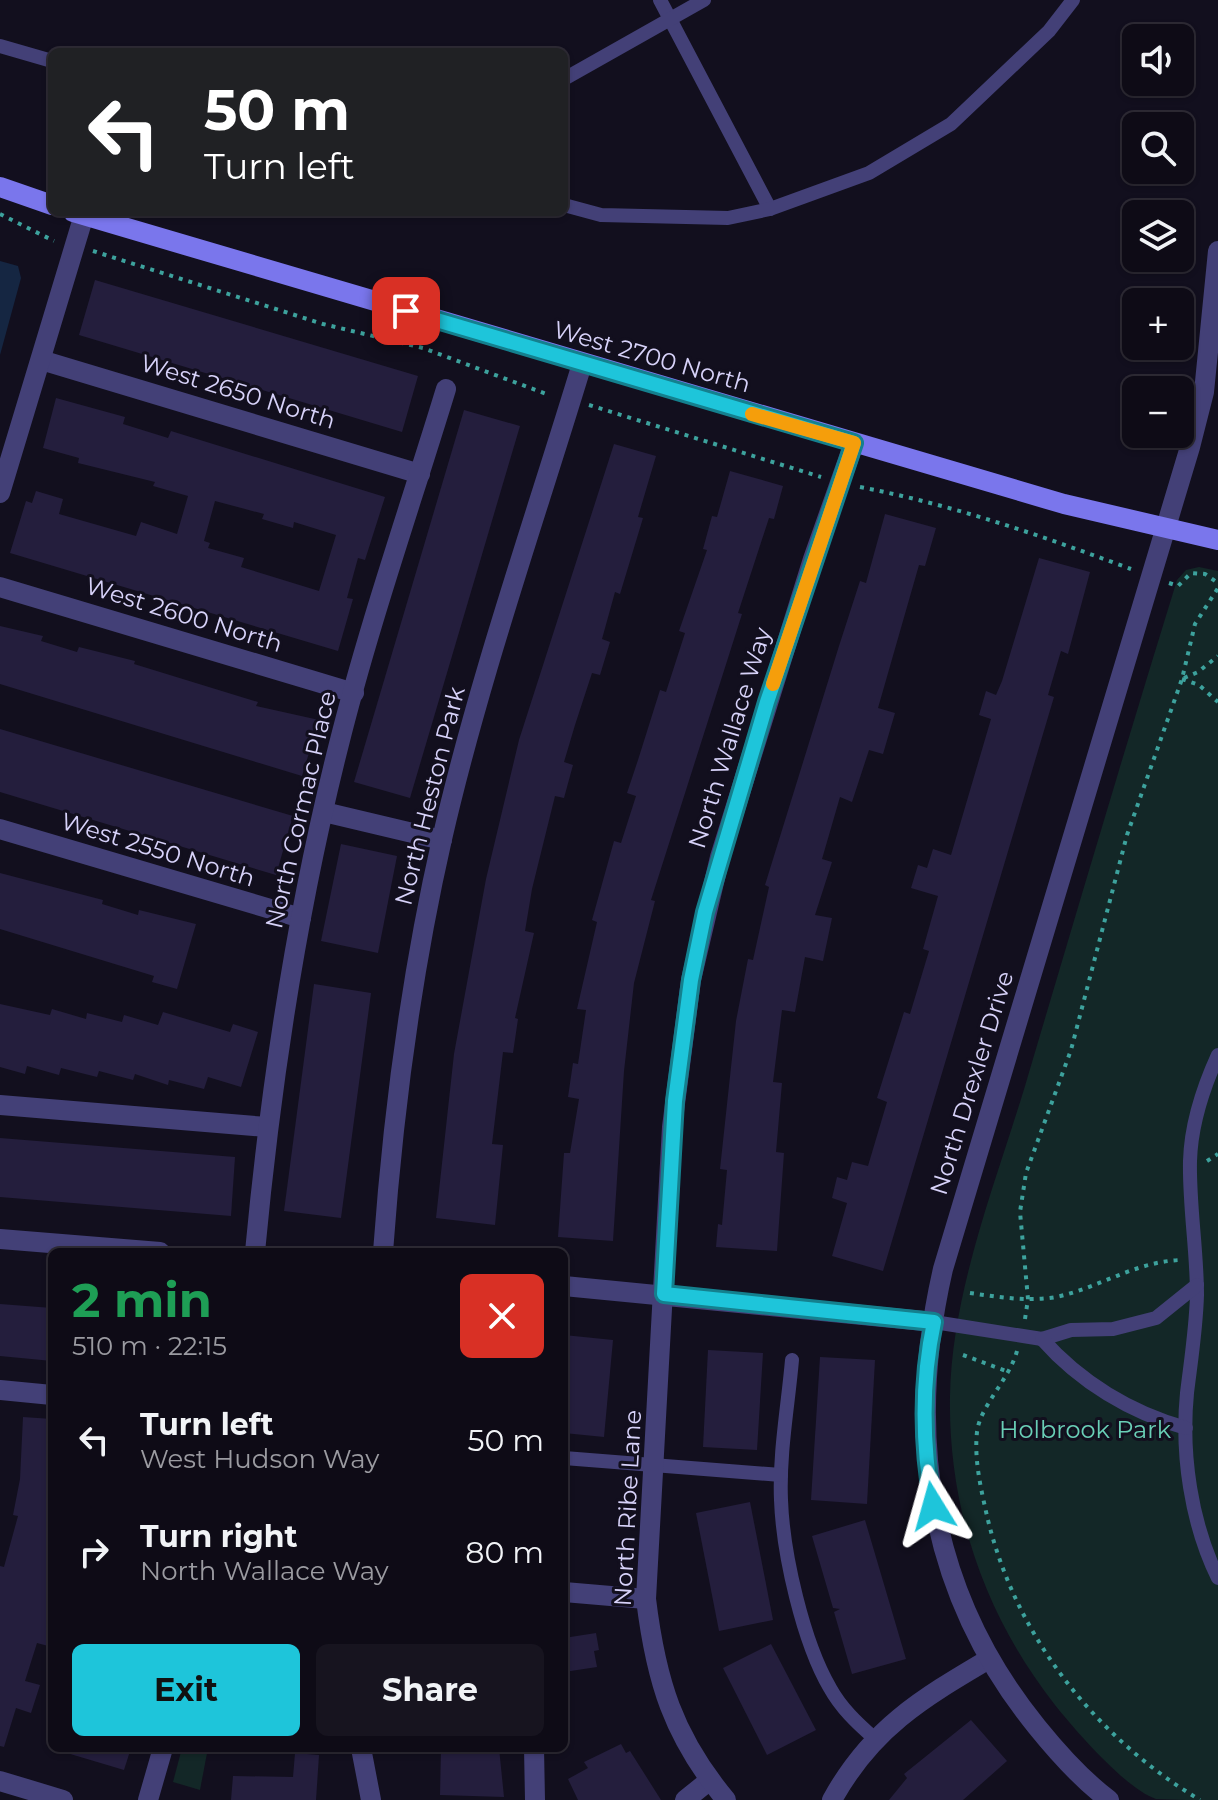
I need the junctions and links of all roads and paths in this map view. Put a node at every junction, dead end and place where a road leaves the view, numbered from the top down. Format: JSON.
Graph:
{"nodes":[{"id":1,"x":660,"y":0,"type":"edge"},
{"id":2,"x":704,"y":0,"type":"edge"},
{"id":3,"x":1073,"y":0,"type":"edge"},
{"id":4,"x":668,"y":19,"type":"junction"},
{"id":5,"x":0,"y":46,"type":"edge"},
{"id":6,"x":48,"y":60,"type":"edge"},
{"id":7,"x":568,"y":77,"type":"edge"},
{"id":8,"x":0,"y":187,"type":"edge"},
{"id":9,"x":48,"y":204,"type":"edge"},
{"id":10,"x":568,"y":206,"type":"edge"},
{"id":11,"x":770,"y":209,"type":"junction"},
{"id":12,"x":0,"y":214,"type":"edge"},
{"id":13,"x":78,"y":216,"type":"edge"},
{"id":14,"x":86,"y":216,"type":"edge"},
{"id":15,"x":58,"y":241,"type":"dead end"},
{"id":16,"x":1218,"y":251,"type":"edge"},
{"id":17,"x":98,"y":253,"type":"dead end"},
{"id":18,"x":41,"y":360,"type":"junction"},
{"id":19,"x":582,"y":364,"type":"junction"},
{"id":20,"x":446,"y":389,"type":"dead end"},
{"id":21,"x":545,"y":394,"type":"dead end"},
{"id":22,"x":594,"y":406,"type":"dead end"},
{"id":23,"x":854,"y":443,"type":"junction"},
{"id":24,"x":420,"y":474,"type":"junction"},
{"id":25,"x":820,"y":477,"type":"dead end"},
{"id":26,"x":860,"y":487,"type":"dead end"},
{"id":27,"x":0,"y":493,"type":"edge"},
{"id":28,"x":1168,"y":525,"type":"junction"},
{"id":29,"x":1218,"y":540,"type":"edge"},
{"id":30,"x":1126,"y":567,"type":"dead end"},
{"id":31,"x":1174,"y":585,"type":"dead end"},
{"id":32,"x":1218,"y":585,"type":"edge"},
{"id":33,"x":0,"y":587,"type":"edge"},
{"id":34,"x":1218,"y":656,"type":"edge"},
{"id":35,"x":1182,"y":679,"type":"junction"},
{"id":36,"x":354,"y":693,"type":"junction"},
{"id":37,"x":1218,"y":702,"type":"edge"},
{"id":38,"x":324,"y":812,"type":"junction"},
{"id":39,"x":0,"y":829,"type":"edge"},
{"id":40,"x":442,"y":840,"type":"junction"},
{"id":41,"x":301,"y":918,"type":"junction"},
{"id":42,"x":1218,"y":1055,"type":"edge"},
{"id":43,"x":0,"y":1105,"type":"edge"},
{"id":44,"x":267,"y":1127,"type":"junction"},
{"id":45,"x":0,"y":1239,"type":"edge"},
{"id":46,"x":111,"y":1248,"type":"edge"},
{"id":47,"x":255,"y":1248,"type":"edge"},
{"id":48,"x":383,"y":1248,"type":"edge"},
{"id":49,"x":1185,"y":1260,"type":"dead end"},
{"id":50,"x":1197,"y":1285,"type":"junction"},
{"id":51,"x":568,"y":1286,"type":"edge"},
{"id":52,"x":970,"y":1293,"type":"dead end"},
{"id":53,"x":664,"y":1294,"type":"junction"},
{"id":54,"x":1028,"y":1299,"type":"junction"},
{"id":55,"x":1026,"y":1314,"type":"dead end"},
{"id":56,"x":934,"y":1322,"type":"junction"},
{"id":57,"x":1042,"y":1339,"type":"junction"},
{"id":58,"x":963,"y":1355,"type":"dead end"},
{"id":59,"x":1015,"y":1358,"type":"dead end"},
{"id":60,"x":792,"y":1360,"type":"dead end"},
{"id":61,"x":1010,"y":1372,"type":"junction"},
{"id":62,"x":0,"y":1390,"type":"edge"},
{"id":63,"x":48,"y":1395,"type":"edge"},
{"id":64,"x":1186,"y":1428,"type":"junction"},
{"id":65,"x":568,"y":1458,"type":"edge"},
{"id":66,"x":655,"y":1465,"type":"junction"},
{"id":67,"x":781,"y":1475,"type":"junction"},
{"id":68,"x":1218,"y":1578,"type":"edge"},
{"id":69,"x":568,"y":1592,"type":"edge"},
{"id":70,"x":646,"y":1599,"type":"junction"},
{"id":71,"x":989,"y":1659,"type":"junction"},
{"id":72,"x":874,"y":1738,"type":"junction"},
{"id":73,"x":162,"y":1752,"type":"edge"},
{"id":74,"x":362,"y":1752,"type":"edge"},
{"id":75,"x":534,"y":1752,"type":"edge"},
{"id":76,"x":710,"y":1780,"type":"junction"},
{"id":77,"x":0,"y":1781,"type":"edge"},
{"id":78,"x":63,"y":1800,"type":"edge"},
{"id":79,"x":148,"y":1800,"type":"edge"},
{"id":80,"x":371,"y":1800,"type":"edge"},
{"id":81,"x":535,"y":1800,"type":"edge"},
{"id":82,"x":685,"y":1800,"type":"edge"},
{"id":83,"x":726,"y":1800,"type":"edge"},
{"id":84,"x":832,"y":1800,"type":"edge"},
{"id":85,"x":1109,"y":1800,"type":"edge"},
{"id":86,"x":1200,"y":1800,"type":"edge"}],
"edges":[{"from":1,"to":4,"type":"lane"},
{"from":2,"to":4,"type":"lane"},
{"from":3,"to":11,"type":"lane"},
{"from":4,"to":7,"type":"lane"},
{"from":4,"to":11,"type":"lane"},
{"from":5,"to":6,"type":"lane"},
{"from":8,"to":9,"type":"street"},
{"from":10,"to":11,"type":"lane"},
{"from":12,"to":15,"type":"path"},
{"from":13,"to":18,"type":"street"},
{"from":14,"to":19,"type":"street","name":"West 2700 North"},
{"from":16,"to":28,"type":"street","name":"North Drexler Drive"},
{"from":17,"to":21,"type":"path"},
{"from":18,"to":24,"type":"street","name":"West 2650 North"},
{"from":18,"to":27,"type":"street"},
{"from":19,"to":23,"type":"street","name":"West 2700 North"},
{"from":19,"to":40,"type":"street","name":"North Heston Park"},
{"from":20,"to":24,"type":"street","name":"North Cormac Place"},
{"from":22,"to":25,"type":"path"},
{"from":23,"to":28,"type":"street","name":"West 2700 North"},
{"from":23,"to":53,"type":"street","name":"North Wallace Way"},
{"from":24,"to":36,"type":"street","name":"North Cormac Place"},
{"from":26,"to":30,"type":"path"},
{"from":28,"to":29,"type":"street","name":"West 2700 North"},
{"from":28,"to":56,"type":"street","name":"North Drexler Drive"},
{"from":31,"to":32,"type":"path"},
{"from":32,"to":35,"type":"path"},
{"from":33,"to":36,"type":"street","name":"West 2600 North"},
{"from":34,"to":35,"type":"path"},
{"from":35,"to":37,"type":"path"},
{"from":35,"to":54,"type":"path"},
{"from":36,"to":38,"type":"street","name":"North Cormac Place"},
{"from":38,"to":40,"type":"street"},
{"from":38,"to":41,"type":"street","name":"North Cormac Place"},
{"from":39,"to":41,"type":"street","name":"West 2550 North"},
{"from":40,"to":48,"type":"street","name":"North Heston Park"},
{"from":41,"to":44,"type":"street","name":"North Cormac Place"},
{"from":42,"to":50,"type":"lane"},
{"from":43,"to":44,"type":"street"},
{"from":44,"to":47,"type":"street","name":"North Cormac Place"},
{"from":45,"to":46,"type":"street"},
{"from":49,"to":54,"type":"path"},
{"from":50,"to":57,"type":"lane"},
{"from":50,"to":64,"type":"lane"},
{"from":51,"to":53,"type":"street"},
{"from":52,"to":54,"type":"path"},
{"from":53,"to":56,"type":"street"},
{"from":53,"to":66,"type":"street","name":"North Ribe Lane"},
{"from":54,"to":55,"type":"path"},
{"from":56,"to":57,"type":"lane"},
{"from":56,"to":71,"type":"street","name":"North Drexler Drive"},
{"from":57,"to":64,"type":"lane"},
{"from":58,"to":61,"type":"path"},
{"from":59,"to":61,"type":"path"},
{"from":60,"to":67,"type":"lane"},
{"from":61,"to":86,"type":"path"},
{"from":62,"to":63,"type":"street"},
{"from":64,"to":68,"type":"lane"},
{"from":65,"to":66,"type":"lane"},
{"from":66,"to":67,"type":"lane"},
{"from":66,"to":70,"type":"street","name":"North Ribe Lane"},
{"from":67,"to":72,"type":"lane"},
{"from":69,"to":70,"type":"street"},
{"from":70,"to":76,"type":"street","name":"North Ribe Lane"},
{"from":71,"to":72,"type":"street"},
{"from":71,"to":85,"type":"street","name":"North Drexler Drive"},
{"from":72,"to":84,"type":"street"},
{"from":73,"to":79,"type":"street"},
{"from":74,"to":80,"type":"street"},
{"from":75,"to":81,"type":"street"},
{"from":76,"to":82,"type":"street"},
{"from":76,"to":83,"type":"street","name":"North Ribe Lane"},
{"from":77,"to":78,"type":"street"}]}
